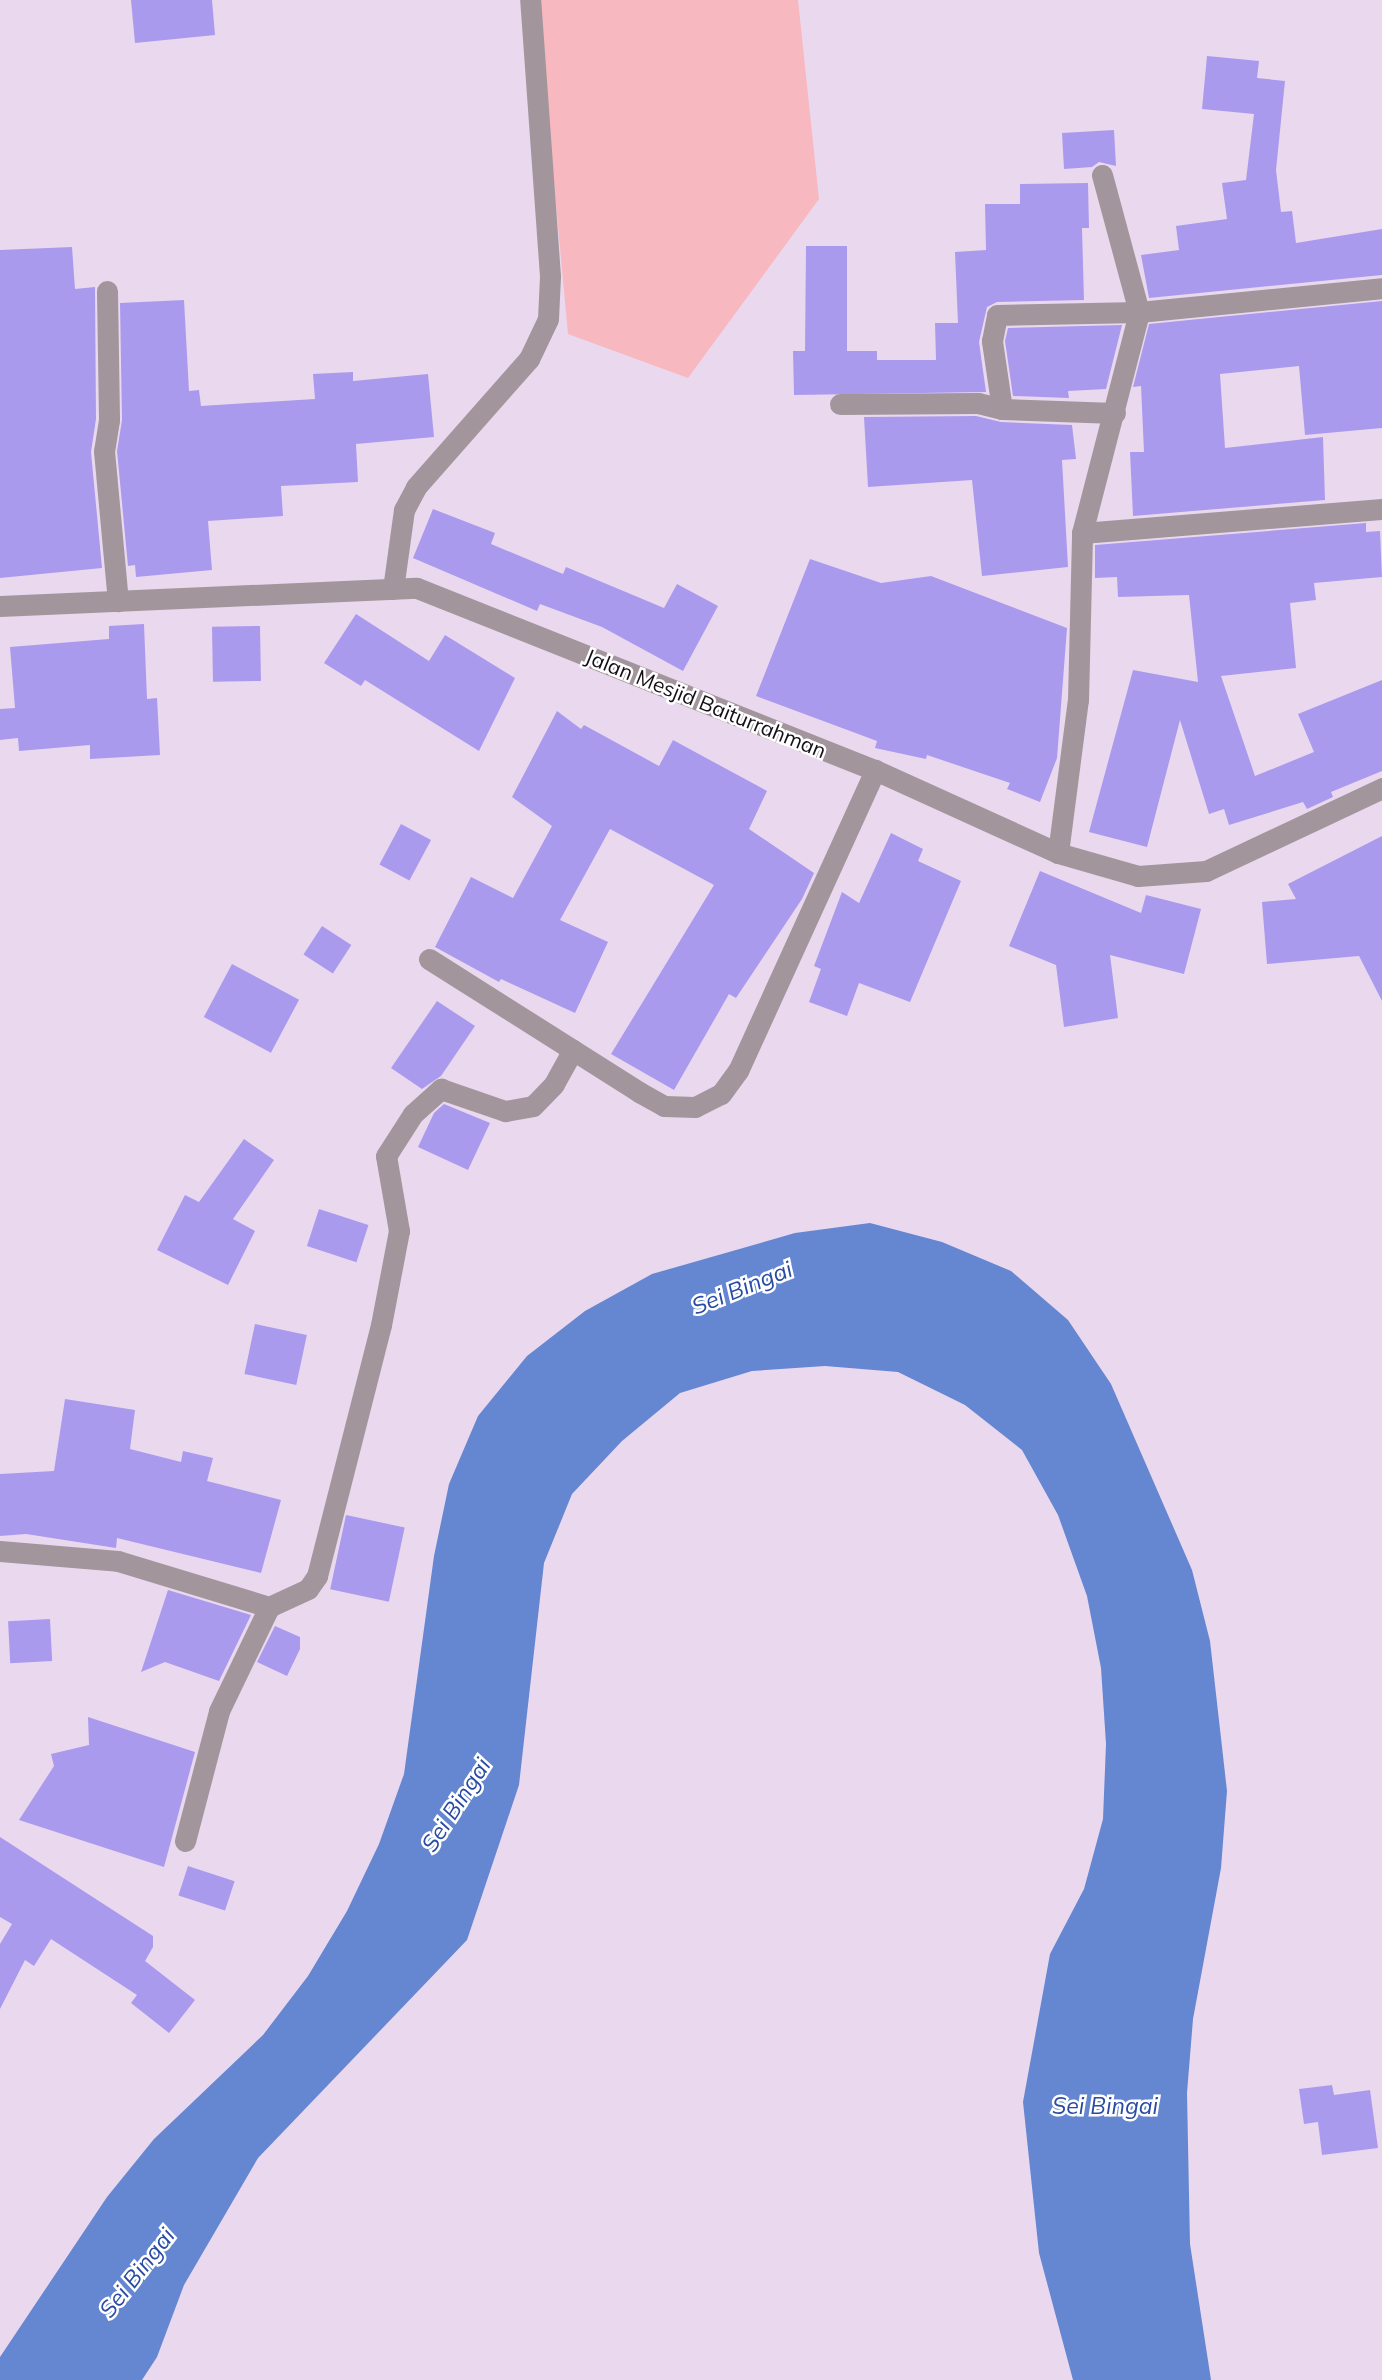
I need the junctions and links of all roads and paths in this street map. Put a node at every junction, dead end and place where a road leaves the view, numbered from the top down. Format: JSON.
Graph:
{"nodes":[{"id":1,"x":530,"y":0,"type":"edge"},
{"id":2,"x":1102,"y":175,"type":"dead end"},
{"id":3,"x":1382,"y":288,"type":"edge"},
{"id":4,"x":107,"y":291,"type":"dead end"},
{"id":5,"x":1139,"y":312,"type":"junction"},
{"id":6,"x":840,"y":404,"type":"dead end"},
{"id":7,"x":1002,"y":409,"type":"junction"},
{"id":8,"x":1115,"y":413,"type":"junction"},
{"id":9,"x":1382,"y":509,"type":"edge"},
{"id":10,"x":1082,"y":533,"type":"junction"},
{"id":11,"x":393,"y":589,"type":"junction"},
{"id":12,"x":118,"y":601,"type":"junction"},
{"id":13,"x":0,"y":606,"type":"edge"},
{"id":14,"x":875,"y":771,"type":"junction"},
{"id":15,"x":1382,"y":788,"type":"edge"},
{"id":16,"x":1058,"y":853,"type":"junction"},
{"id":17,"x":429,"y":959,"type":"dead end"},
{"id":18,"x":573,"y":1050,"type":"junction"},
{"id":19,"x":0,"y":1551,"type":"edge"},
{"id":20,"x":269,"y":1607,"type":"junction"},
{"id":21,"x":185,"y":1841,"type":"dead end"}],
"edges":[{"from":1,"to":11,"type":"street"},
{"from":2,"to":5,"type":"street"},
{"from":3,"to":5,"type":"street"},
{"from":4,"to":12,"type":"street"},
{"from":5,"to":7,"type":"street"},
{"from":5,"to":8,"type":"street"},
{"from":6,"to":7,"type":"street"},
{"from":7,"to":8,"type":"street"},
{"from":8,"to":10,"type":"street"},
{"from":9,"to":10,"type":"street"},
{"from":10,"to":16,"type":"street"},
{"from":11,"to":12,"type":"street","name":"Jalan Mesjid Baiturrahman"},
{"from":11,"to":14,"type":"street","name":"Jalan Mesjid Baiturrahman"},
{"from":12,"to":13,"type":"street","name":"Jalan Mesjid Baiturrahman"},
{"from":14,"to":16,"type":"street","name":"Jalan Mesjid Baiturrahman"},
{"from":14,"to":18,"type":"street"},
{"from":15,"to":16,"type":"street","name":"Jalan Mesjid Baiturrahman"},
{"from":17,"to":18,"type":"street"},
{"from":18,"to":20,"type":"street"},
{"from":19,"to":20,"type":"street"},
{"from":20,"to":21,"type":"street"}]}
